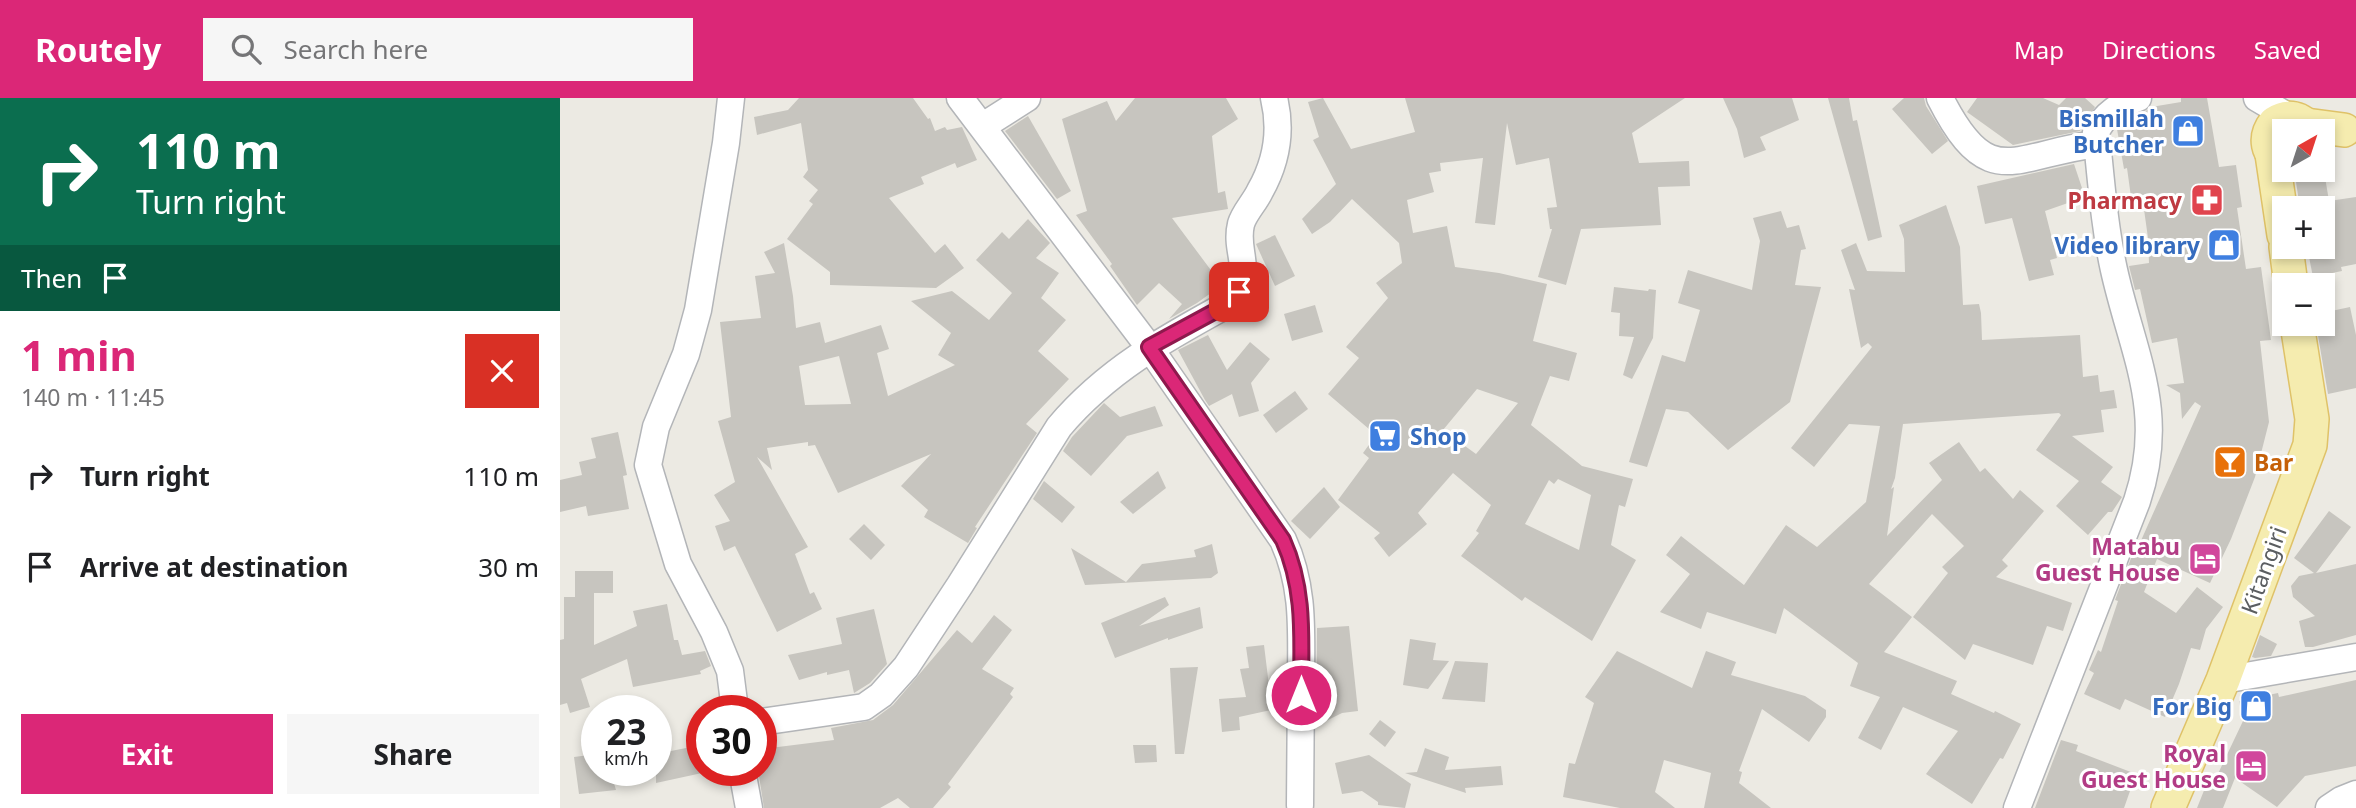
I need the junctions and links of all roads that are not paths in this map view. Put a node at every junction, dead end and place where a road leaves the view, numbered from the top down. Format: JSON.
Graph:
{"nodes":[{"id":1,"x":731,"y":98,"type":"edge"},
{"id":2,"x":960,"y":98,"type":"edge"},
{"id":3,"x":1027,"y":98,"type":"edge"},
{"id":4,"x":1273,"y":98,"type":"edge"},
{"id":5,"x":1940,"y":98,"type":"edge"},
{"id":6,"x":2138,"y":98,"type":"edge"},
{"id":7,"x":2256,"y":98,"type":"edge"},
{"id":8,"x":2281,"y":119,"type":"edge"},
{"id":9,"x":983,"y":126,"type":"junction"},
{"id":10,"x":2097,"y":144,"type":"junction"},
{"id":11,"x":2299,"y":336,"type":"edge"},
{"id":12,"x":1149,"y":347,"type":"junction"},
{"id":13,"x":2356,"y":657,"type":"edge"},
{"id":14,"x":2223,"y":680,"type":"junction"},
{"id":15,"x":733,"y":695,"type":"edge"},
{"id":16,"x":777,"y":720,"type":"edge"},
{"id":17,"x":744,"y":786,"type":"edge"},
{"id":18,"x":2356,"y":794,"type":"edge"},
{"id":19,"x":1300,"y":805,"type":"dead end"},
{"id":20,"x":749,"y":808,"type":"edge"},
{"id":21,"x":2017,"y":808,"type":"edge"},
{"id":22,"x":2168,"y":808,"type":"edge"},
{"id":23,"x":2329,"y":808,"type":"edge"}],
"edges":[{"from":1,"to":15,"type":"street"},
{"from":2,"to":9,"type":"street"},
{"from":3,"to":9,"type":"street"},
{"from":4,"to":12,"type":"street"},
{"from":5,"to":10,"type":"street"},
{"from":6,"to":10,"type":"street"},
{"from":7,"to":8,"type":"street"},
{"from":9,"to":12,"type":"street"},
{"from":10,"to":21,"type":"street"},
{"from":11,"to":14,"type":"main road","name":"Kitangiri"},
{"from":12,"to":16,"type":"street"},
{"from":12,"to":19,"type":"street"},
{"from":13,"to":14,"type":"street"},
{"from":14,"to":22,"type":"main road","name":"Kitangiri"},
{"from":17,"to":20,"type":"street"},
{"from":18,"to":23,"type":"street"}]}
